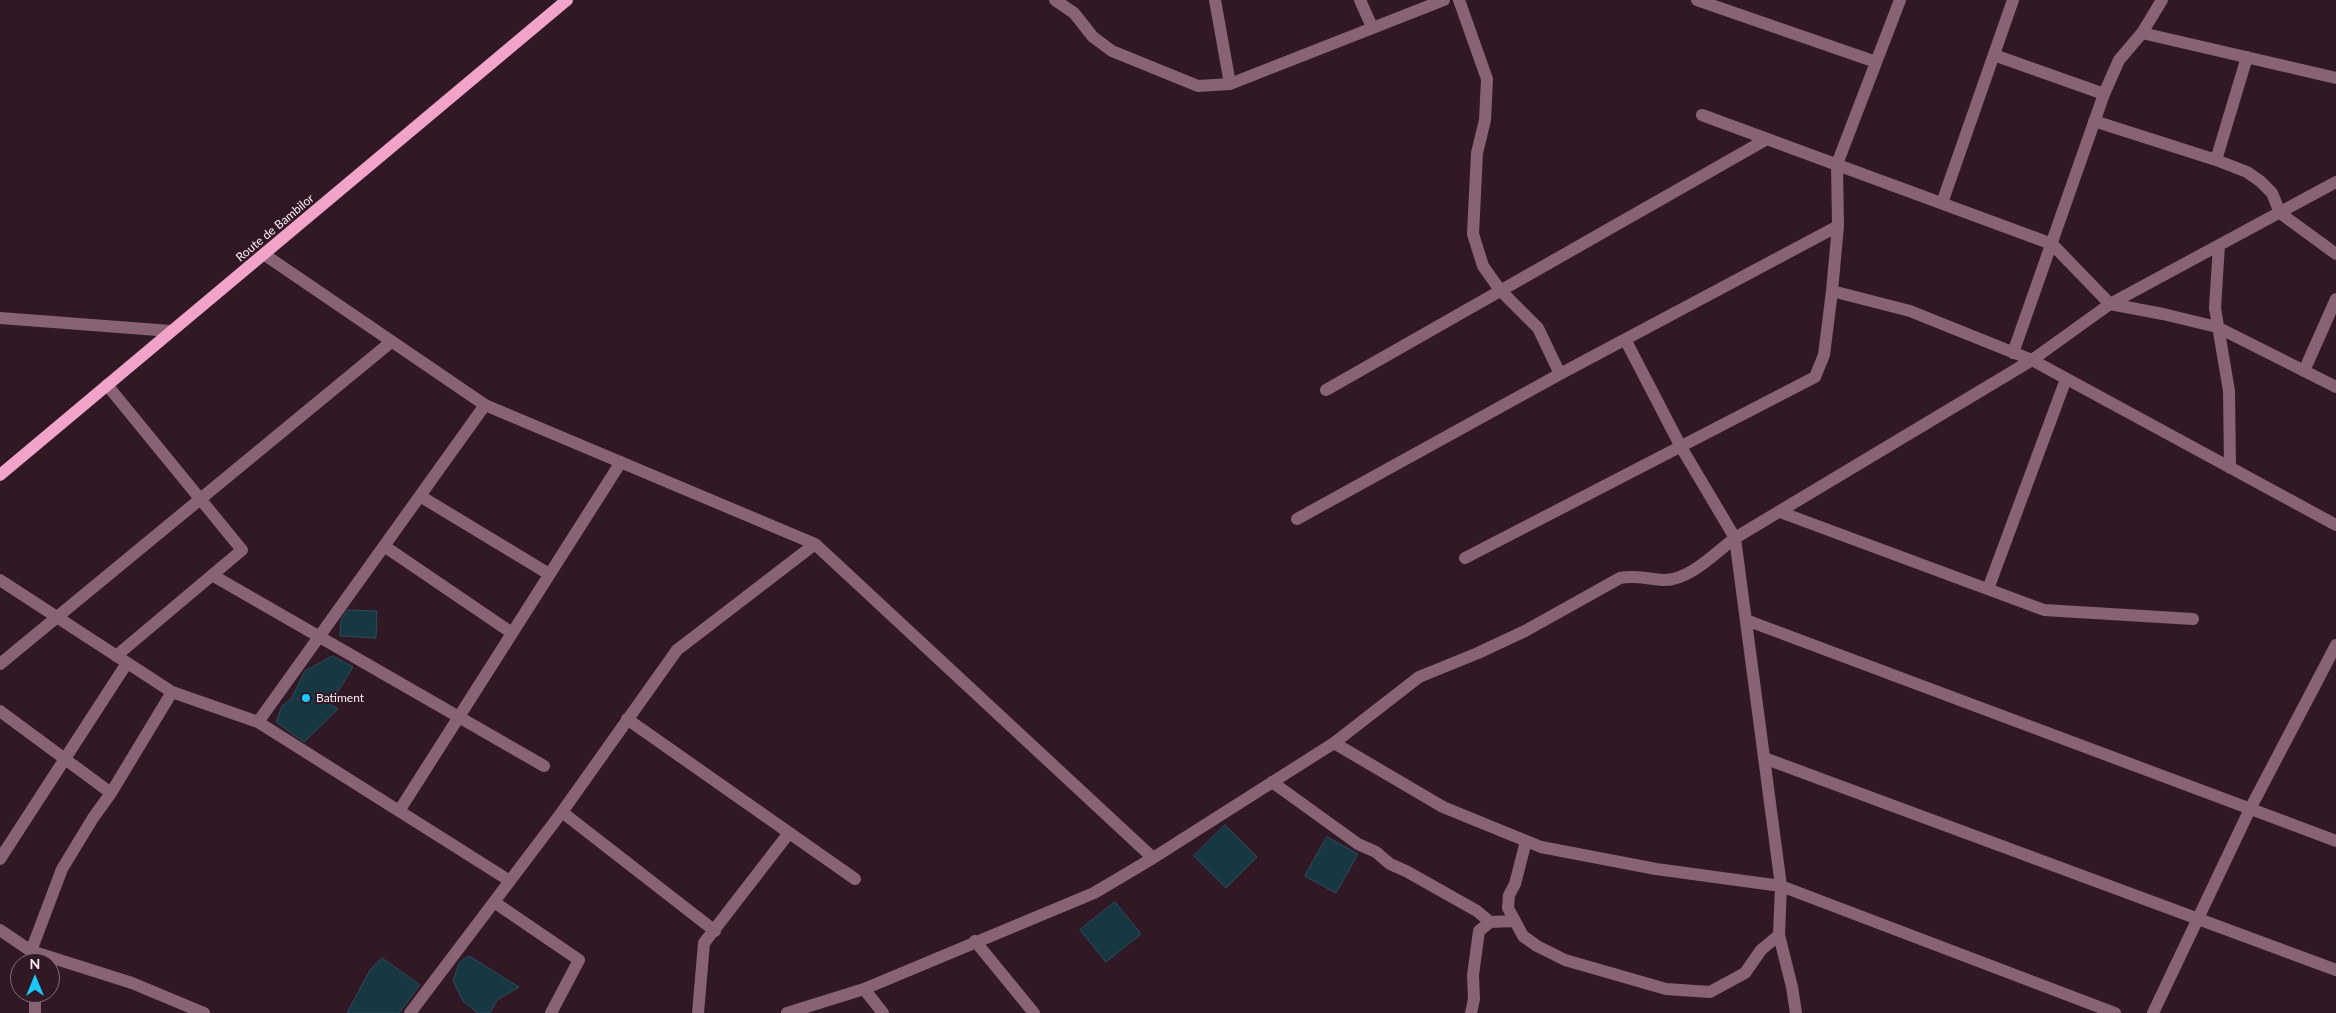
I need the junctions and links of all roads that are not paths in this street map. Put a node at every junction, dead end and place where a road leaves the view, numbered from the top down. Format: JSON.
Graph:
{"nodes":[{"id":1,"x":567,"y":0,"type":"edge"},
{"id":2,"x":1055,"y":0,"type":"edge"},
{"id":3,"x":1215,"y":0,"type":"edge"},
{"id":4,"x":1360,"y":0,"type":"edge"},
{"id":5,"x":1444,"y":0,"type":"edge"},
{"id":6,"x":1459,"y":0,"type":"edge"},
{"id":7,"x":1698,"y":0,"type":"edge"},
{"id":8,"x":1900,"y":0,"type":"edge"},
{"id":9,"x":2013,"y":0,"type":"edge"},
{"id":10,"x":2162,"y":0,"type":"edge"},
{"id":11,"x":1372,"y":27,"type":"junction"},
{"id":12,"x":2142,"y":33,"type":"junction"},
{"id":13,"x":1994,"y":55,"type":"junction"},
{"id":14,"x":2247,"y":57,"type":"junction"},
{"id":15,"x":1876,"y":62,"type":"junction"},
{"id":16,"x":2336,"y":78,"type":"edge"},
{"id":17,"x":1230,"y":84,"type":"junction"},
{"id":18,"x":2104,"y":94,"type":"junction"},
{"id":19,"x":1702,"y":115,"type":"dead end"},
{"id":20,"x":2094,"y":121,"type":"junction"},
{"id":21,"x":1767,"y":139,"type":"junction"},
{"id":22,"x":2216,"y":160,"type":"junction"},
{"id":23,"x":1837,"y":164,"type":"junction"},
{"id":24,"x":2336,"y":182,"type":"edge"},
{"id":25,"x":1942,"y":203,"type":"junction"},
{"id":26,"x":2280,"y":213,"type":"junction"},
{"id":27,"x":1838,"y":226,"type":"junction"},
{"id":28,"x":2052,"y":244,"type":"junction"},
{"id":29,"x":2219,"y":246,"type":"junction"},
{"id":30,"x":2336,"y":254,"type":"edge"},
{"id":31,"x":265,"y":255,"type":"junction"},
{"id":32,"x":1500,"y":290,"type":"junction"},
{"id":33,"x":1832,"y":291,"type":"junction"},
{"id":34,"x":2336,"y":299,"type":"edge"},
{"id":35,"x":2110,"y":304,"type":"junction"},
{"id":36,"x":0,"y":318,"type":"edge"},
{"id":37,"x":2217,"y":327,"type":"junction"},
{"id":38,"x":171,"y":332,"type":"junction"},
{"id":39,"x":1626,"y":341,"type":"junction"},
{"id":40,"x":391,"y":342,"type":"junction"},
{"id":41,"x":2013,"y":353,"type":"junction"},
{"id":42,"x":2032,"y":360,"type":"junction"},
{"id":43,"x":2304,"y":371,"type":"junction"},
{"id":44,"x":1560,"y":374,"type":"junction"},
{"id":45,"x":2066,"y":379,"type":"junction"},
{"id":46,"x":107,"y":385,"type":"junction"},
{"id":47,"x":2336,"y":387,"type":"edge"},
{"id":48,"x":1326,"y":390,"type":"dead end"},
{"id":49,"x":485,"y":405,"type":"junction"},
{"id":50,"x":1681,"y":447,"type":"junction"},
{"id":51,"x":621,"y":462,"type":"junction"},
{"id":52,"x":2230,"y":468,"type":"junction"},
{"id":53,"x":0,"y":475,"type":"edge"},
{"id":54,"x":420,"y":496,"type":"junction"},
{"id":55,"x":200,"y":499,"type":"junction"},
{"id":56,"x":1780,"y":512,"type":"junction"},
{"id":57,"x":1297,"y":519,"type":"dead end"},
{"id":58,"x":2336,"y":525,"type":"edge"},
{"id":59,"x":1735,"y":538,"type":"junction"},
{"id":60,"x":815,"y":544,"type":"junction"},
{"id":61,"x":384,"y":546,"type":"junction"},
{"id":62,"x":1465,"y":558,"type":"dead end"},
{"id":63,"x":549,"y":574,"type":"junction"},
{"id":64,"x":212,"y":575,"type":"junction"},
{"id":65,"x":0,"y":580,"type":"edge"},
{"id":66,"x":1988,"y":589,"type":"junction"},
{"id":67,"x":57,"y":618,"type":"junction"},
{"id":68,"x":2192,"y":619,"type":"dead end"},
{"id":69,"x":1746,"y":620,"type":"junction"},
{"id":70,"x":512,"y":633,"type":"junction"},
{"id":71,"x":319,"y":637,"type":"junction"},
{"id":72,"x":2336,"y":645,"type":"edge"},
{"id":73,"x":121,"y":659,"type":"junction"},
{"id":74,"x":0,"y":664,"type":"edge"},
{"id":75,"x":172,"y":692,"type":"junction"},
{"id":76,"x":0,"y":711,"type":"edge"},
{"id":77,"x":458,"y":717,"type":"junction"},
{"id":78,"x":627,"y":720,"type":"junction"},
{"id":79,"x":258,"y":722,"type":"junction"},
{"id":80,"x":1334,"y":743,"type":"junction"},
{"id":81,"x":1764,"y":758,"type":"junction"},
{"id":82,"x":65,"y":759,"type":"junction"},
{"id":83,"x":544,"y":766,"type":"dead end"},
{"id":84,"x":1272,"y":782,"type":"junction"},
{"id":85,"x":111,"y":793,"type":"junction"},
{"id":86,"x":2250,"y":809,"type":"junction"},
{"id":87,"x":398,"y":811,"type":"junction"},
{"id":88,"x":562,"y":812,"type":"junction"},
{"id":89,"x":789,"y":833,"type":"junction"},
{"id":90,"x":1526,"y":841,"type":"junction"},
{"id":91,"x":2336,"y":841,"type":"edge"},
{"id":92,"x":1153,"y":858,"type":"junction"},
{"id":93,"x":0,"y":859,"type":"edge"},
{"id":94,"x":855,"y":879,"type":"dead end"},
{"id":95,"x":510,"y":881,"type":"junction"},
{"id":96,"x":1781,"y":886,"type":"junction"},
{"id":97,"x":494,"y":902,"type":"junction"},
{"id":98,"x":2197,"y":918,"type":"junction"},
{"id":99,"x":1514,"y":921,"type":"junction"},
{"id":100,"x":1490,"y":922,"type":"junction"},
{"id":101,"x":0,"y":930,"type":"edge"},
{"id":102,"x":715,"y":931,"type":"junction"},
{"id":103,"x":1778,"y":936,"type":"junction"},
{"id":104,"x":975,"y":941,"type":"junction"},
{"id":105,"x":27,"y":953,"type":"edge"},
{"id":106,"x":33,"y":953,"type":"edge"},
{"id":107,"x":60,"y":964,"type":"edge"},
{"id":108,"x":2336,"y":970,"type":"edge"},
{"id":109,"x":864,"y":989,"type":"junction"},
{"id":110,"x":204,"y":1013,"type":"edge"},
{"id":111,"x":410,"y":1013,"type":"edge"},
{"id":112,"x":551,"y":1013,"type":"edge"},
{"id":113,"x":698,"y":1013,"type":"edge"},
{"id":114,"x":787,"y":1013,"type":"edge"},
{"id":115,"x":883,"y":1013,"type":"edge"},
{"id":116,"x":1034,"y":1013,"type":"edge"},
{"id":117,"x":1471,"y":1013,"type":"edge"},
{"id":118,"x":1796,"y":1013,"type":"edge"},
{"id":119,"x":2115,"y":1013,"type":"edge"},
{"id":120,"x":2153,"y":1013,"type":"edge"}],
"edges":[{"from":1,"to":31,"type":"main road","name":"Route de Bambilor"},
{"from":2,"to":17,"type":"street"},
{"from":3,"to":17,"type":"street"},
{"from":4,"to":11,"type":"street"},
{"from":5,"to":11,"type":"street"},
{"from":6,"to":32,"type":"street"},
{"from":7,"to":15,"type":"street"},
{"from":8,"to":15,"type":"street"},
{"from":9,"to":13,"type":"street"},
{"from":10,"to":12,"type":"street"},
{"from":11,"to":17,"type":"street"},
{"from":12,"to":14,"type":"street"},
{"from":12,"to":18,"type":"street"},
{"from":13,"to":18,"type":"street"},
{"from":13,"to":25,"type":"street"},
{"from":14,"to":16,"type":"street"},
{"from":14,"to":22,"type":"street"},
{"from":15,"to":23,"type":"street"},
{"from":18,"to":20,"type":"street"},
{"from":19,"to":21,"type":"street"},
{"from":20,"to":22,"type":"street"},
{"from":20,"to":28,"type":"street"},
{"from":21,"to":23,"type":"street"},
{"from":21,"to":32,"type":"street"},
{"from":22,"to":26,"type":"street"},
{"from":23,"to":25,"type":"street"},
{"from":23,"to":27,"type":"street"},
{"from":24,"to":26,"type":"street"},
{"from":25,"to":28,"type":"street"},
{"from":26,"to":29,"type":"street"},
{"from":26,"to":30,"type":"street"},
{"from":27,"to":33,"type":"street"},
{"from":27,"to":39,"type":"street"},
{"from":28,"to":35,"type":"street"},
{"from":28,"to":41,"type":"street"},
{"from":29,"to":35,"type":"street"},
{"from":29,"to":37,"type":"street"},
{"from":31,"to":38,"type":"main road","name":"Route de Bambilor"},
{"from":31,"to":40,"type":"street"},
{"from":32,"to":44,"type":"street"},
{"from":32,"to":48,"type":"street"},
{"from":33,"to":41,"type":"street"},
{"from":33,"to":50,"type":"street"},
{"from":34,"to":43,"type":"street"},
{"from":35,"to":37,"type":"street"},
{"from":35,"to":42,"type":"street"},
{"from":36,"to":38,"type":"street"},
{"from":37,"to":43,"type":"street"},
{"from":37,"to":52,"type":"street"},
{"from":38,"to":46,"type":"main road","name":"Route de Bambilor"},
{"from":39,"to":44,"type":"street"},
{"from":39,"to":50,"type":"street"},
{"from":40,"to":49,"type":"street"},
{"from":40,"to":55,"type":"street"},
{"from":41,"to":42,"type":"street"},
{"from":42,"to":45,"type":"street"},
{"from":42,"to":56,"type":"street"},
{"from":43,"to":47,"type":"street"},
{"from":44,"to":57,"type":"street"},
{"from":45,"to":52,"type":"street"},
{"from":45,"to":66,"type":"street"},
{"from":46,"to":53,"type":"main road","name":"Route de Bambilor"},
{"from":46,"to":55,"type":"street"},
{"from":49,"to":51,"type":"street"},
{"from":49,"to":54,"type":"street"},
{"from":50,"to":59,"type":"street"},
{"from":50,"to":62,"type":"street"},
{"from":51,"to":60,"type":"street"},
{"from":51,"to":63,"type":"street"},
{"from":52,"to":58,"type":"street"},
{"from":54,"to":61,"type":"street"},
{"from":54,"to":63,"type":"street"},
{"from":55,"to":64,"type":"street"},
{"from":55,"to":67,"type":"street"},
{"from":56,"to":59,"type":"street"},
{"from":56,"to":66,"type":"street"},
{"from":59,"to":69,"type":"street"},
{"from":59,"to":80,"type":"street"},
{"from":60,"to":78,"type":"street"},
{"from":60,"to":92,"type":"street"},
{"from":61,"to":70,"type":"street"},
{"from":61,"to":71,"type":"street"},
{"from":63,"to":70,"type":"street"},
{"from":64,"to":71,"type":"street"},
{"from":64,"to":73,"type":"street"},
{"from":65,"to":67,"type":"street"},
{"from":66,"to":68,"type":"street"},
{"from":67,"to":73,"type":"street"},
{"from":67,"to":74,"type":"street"},
{"from":69,"to":81,"type":"street"},
{"from":69,"to":86,"type":"street"},
{"from":70,"to":77,"type":"street"},
{"from":71,"to":77,"type":"street"},
{"from":71,"to":79,"type":"street"},
{"from":72,"to":86,"type":"street"},
{"from":73,"to":75,"type":"street"},
{"from":73,"to":82,"type":"street"},
{"from":75,"to":79,"type":"street"},
{"from":75,"to":85,"type":"street"},
{"from":76,"to":82,"type":"street"},
{"from":77,"to":83,"type":"street"},
{"from":77,"to":87,"type":"street"},
{"from":78,"to":88,"type":"street"},
{"from":78,"to":89,"type":"street"},
{"from":79,"to":87,"type":"street"},
{"from":80,"to":84,"type":"street"},
{"from":80,"to":90,"type":"street"},
{"from":81,"to":96,"type":"street"},
{"from":81,"to":98,"type":"street"},
{"from":82,"to":85,"type":"street"},
{"from":82,"to":93,"type":"street"},
{"from":84,"to":92,"type":"street"},
{"from":84,"to":100,"type":"street"},
{"from":85,"to":106,"type":"street"},
{"from":86,"to":91,"type":"street"},
{"from":86,"to":98,"type":"street"},
{"from":87,"to":95,"type":"street"},
{"from":88,"to":95,"type":"street"},
{"from":88,"to":102,"type":"street"},
{"from":89,"to":94,"type":"street"},
{"from":89,"to":102,"type":"street"},
{"from":90,"to":96,"type":"street"},
{"from":90,"to":99,"type":"street"},
{"from":92,"to":104,"type":"street"},
{"from":95,"to":97,"type":"street"},
{"from":96,"to":103,"type":"street"},
{"from":96,"to":119,"type":"street"},
{"from":97,"to":111,"type":"street"},
{"from":97,"to":112,"type":"street"},
{"from":98,"to":108,"type":"street"},
{"from":98,"to":120,"type":"street"},
{"from":99,"to":100,"type":"street"},
{"from":99,"to":103,"type":"street"},
{"from":100,"to":117,"type":"street"},
{"from":101,"to":105,"type":"street"},
{"from":102,"to":113,"type":"street"},
{"from":103,"to":118,"type":"street"},
{"from":104,"to":109,"type":"street"},
{"from":104,"to":116,"type":"street"},
{"from":107,"to":110,"type":"street"},
{"from":109,"to":114,"type":"street"},
{"from":109,"to":115,"type":"street"}]}
